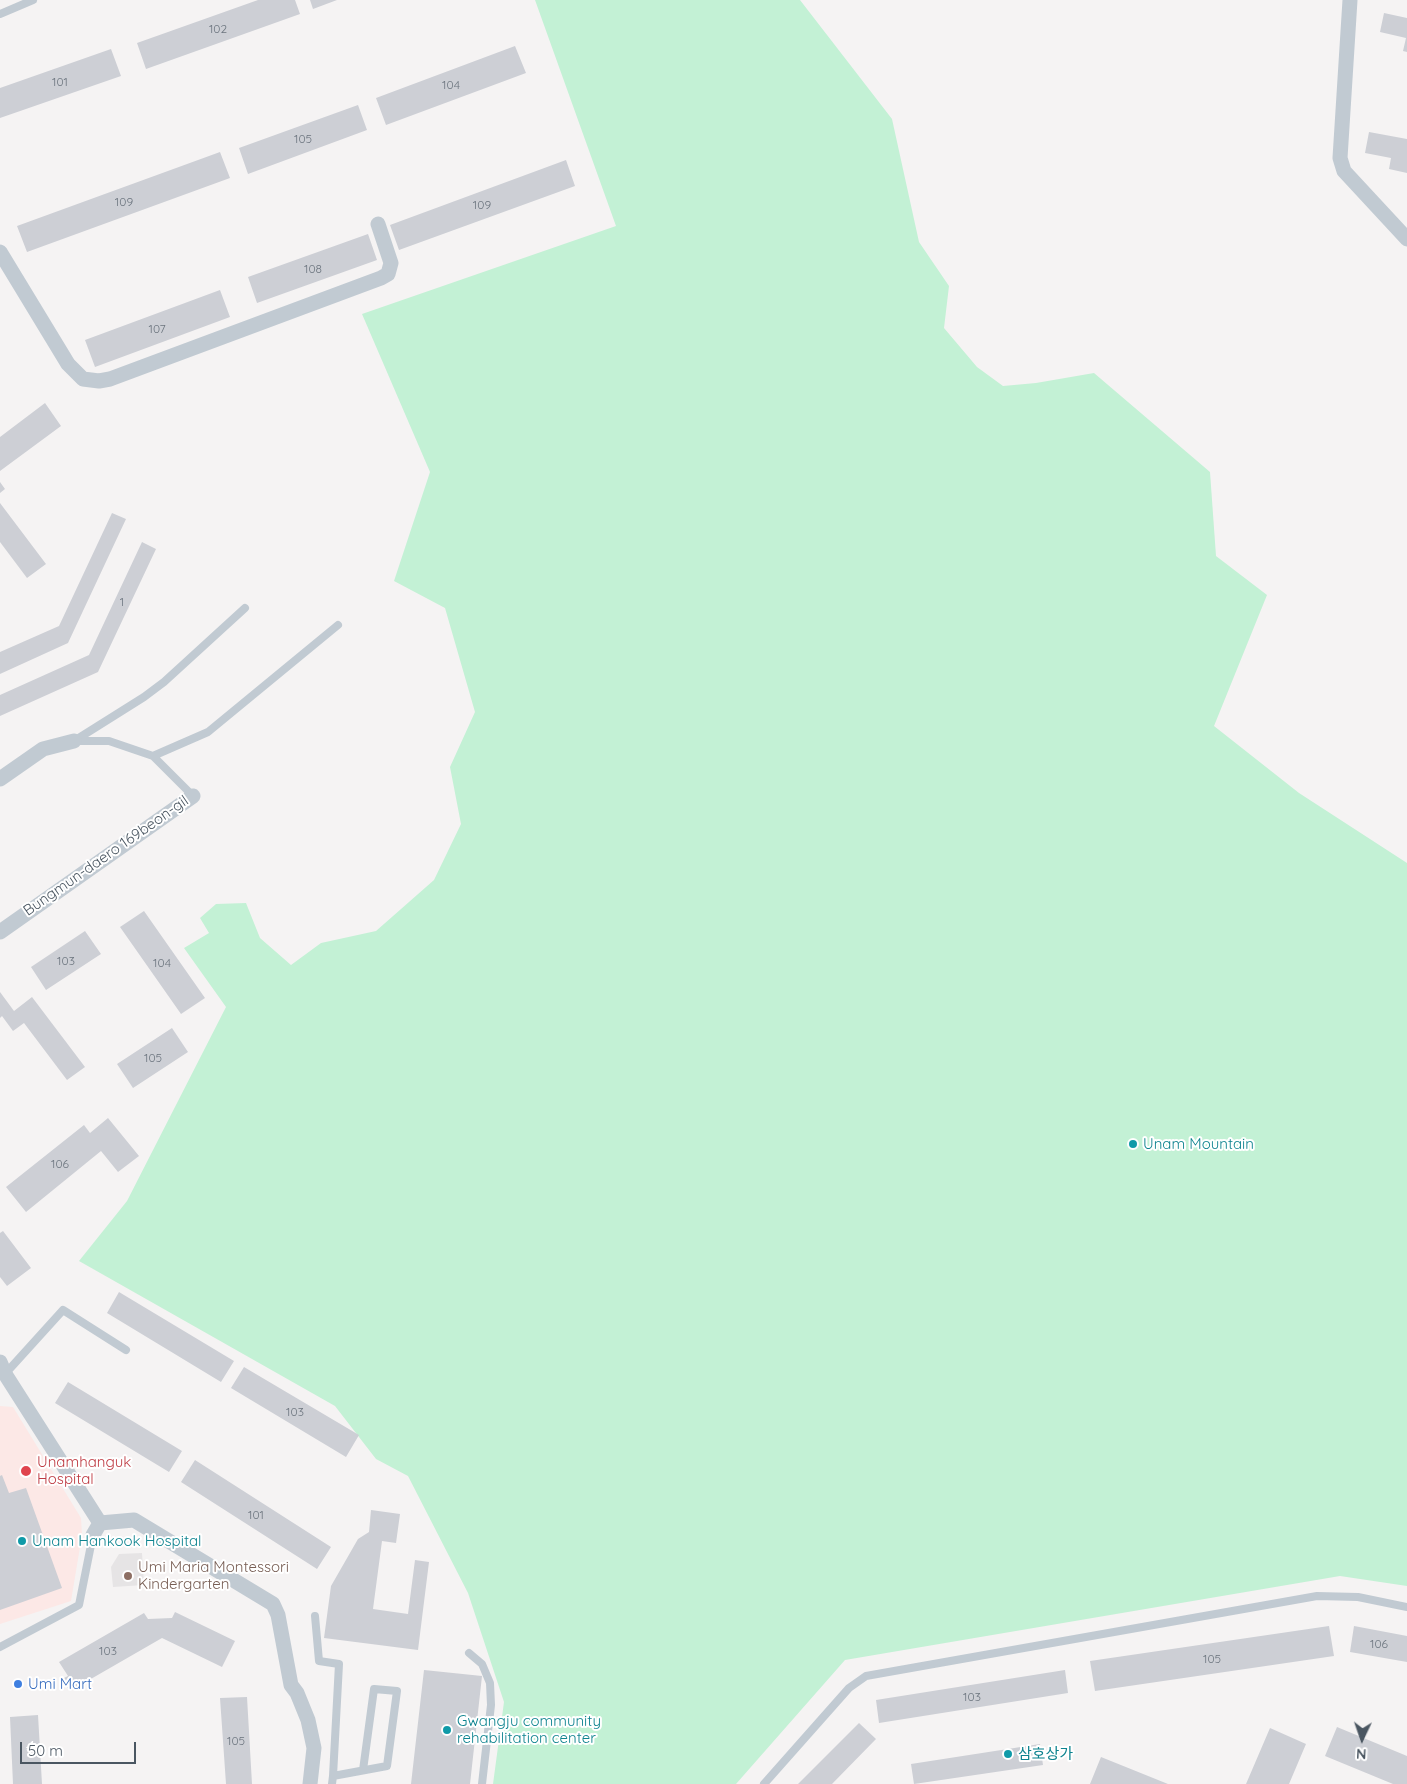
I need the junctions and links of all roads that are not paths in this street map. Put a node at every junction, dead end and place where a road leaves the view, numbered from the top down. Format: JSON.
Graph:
{"nodes":[{"id":1,"x":34,"y":0,"type":"edge"},
{"id":2,"x":1350,"y":0,"type":"edge"},
{"id":3,"x":0,"y":14,"type":"edge"},
{"id":4,"x":378,"y":224,"type":"dead end"},
{"id":5,"x":1407,"y":239,"type":"edge"},
{"id":6,"x":0,"y":252,"type":"edge"},
{"id":7,"x":244,"y":608,"type":"dead end"},
{"id":8,"x":338,"y":625,"type":"dead end"},
{"id":9,"x":74,"y":741,"type":"junction"},
{"id":10,"x":153,"y":756,"type":"junction"},
{"id":11,"x":0,"y":779,"type":"edge"},
{"id":12,"x":193,"y":796,"type":"joint"},
{"id":13,"x":0,"y":932,"type":"edge"},
{"id":14,"x":126,"y":1350,"type":"dead end"},
{"id":15,"x":2,"y":1372,"type":"edge"},
{"id":16,"x":97,"y":1529,"type":"junction"},
{"id":17,"x":1407,"y":1607,"type":"edge"},
{"id":18,"x":315,"y":1616,"type":"dead end"},
{"id":19,"x":0,"y":1647,"type":"edge"},
{"id":20,"x":469,"y":1653,"type":"dead end"},
{"id":21,"x":363,"y":1770,"type":"junction"},
{"id":22,"x":333,"y":1780,"type":"edge"},
{"id":23,"x":310,"y":1784,"type":"edge"},
{"id":24,"x":482,"y":1784,"type":"edge"},
{"id":25,"x":764,"y":1784,"type":"edge"}],
"edges":[{"from":1,"to":3,"type":"lane"},
{"from":2,"to":5,"type":"street"},
{"from":4,"to":6,"type":"street"},
{"from":7,"to":9,"type":"lane"},
{"from":8,"to":10,"type":"lane"},
{"from":9,"to":10,"type":"lane","name":"Bungmun-daero 169beon-gil"},
{"from":9,"to":11,"type":"street"},
{"from":10,"to":12,"type":"lane","name":"Bungmun-daero 169beon-gil"},
{"from":12,"to":13,"type":"street","name":"Bungmun-daero 169beon-gil"},
{"from":14,"to":15,"type":"lane"},
{"from":15,"to":16,"type":"street"},
{"from":16,"to":19,"type":"lane"},
{"from":16,"to":23,"type":"street"},
{"from":17,"to":25,"type":"lane"},
{"from":18,"to":22,"type":"lane"},
{"from":20,"to":24,"type":"lane"},
{"from":21,"to":21,"type":"lane"},
{"from":21,"to":22,"type":"lane"}]}
